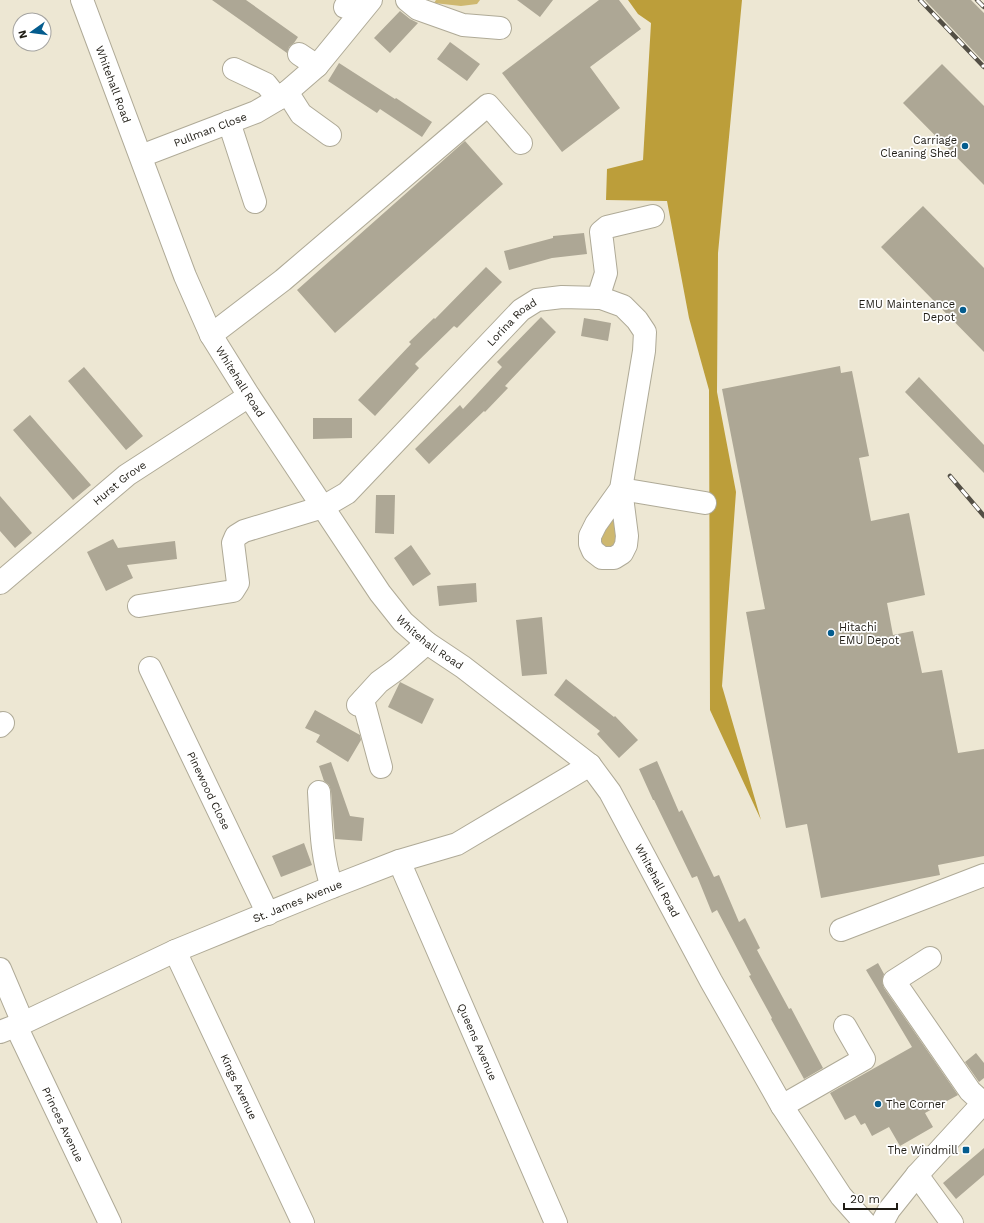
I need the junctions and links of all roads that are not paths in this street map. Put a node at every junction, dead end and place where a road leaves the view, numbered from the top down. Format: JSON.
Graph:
{"nodes":[{"id":1,"x":82,"y":0,"type":"edge"},
{"id":2,"x":371,"y":0,"type":"edge"},
{"id":3,"x":407,"y":0,"type":"edge"},
{"id":4,"x":500,"y":28,"type":"dead end"},
{"id":5,"x":234,"y":69,"type":"dead end"},
{"id":6,"x":282,"y":96,"type":"junction"},
{"id":7,"x":229,"y":122,"type":"junction"},
{"id":8,"x":330,"y":135,"type":"dead end"},
{"id":9,"x":521,"y":143,"type":"dead end"},
{"id":10,"x":141,"y":156,"type":"junction"},
{"id":11,"x":255,"y":202,"type":"dead end"},
{"id":12,"x":653,"y":216,"type":"dead end"},
{"id":13,"x":598,"y":298,"type":"junction"},
{"id":14,"x":211,"y":335,"type":"junction"},
{"id":15,"x":249,"y":396,"type":"junction"},
{"id":16,"x":705,"y":503,"type":"dead end"},
{"id":17,"x":323,"y":507,"type":"junction"},
{"id":18,"x":0,"y":582,"type":"edge"},
{"id":19,"x":139,"y":606,"type":"dead end"},
{"id":20,"x":427,"y":643,"type":"junction"},
{"id":21,"x":150,"y":668,"type":"dead end"},
{"id":22,"x":590,"y":765,"type":"junction"},
{"id":23,"x":380,"y":767,"type":"dead end"},
{"id":24,"x":319,"y":792,"type":"dead end"},
{"id":25,"x":400,"y":861,"type":"junction"},
{"id":26,"x":984,"y":875,"type":"edge"},
{"id":27,"x":332,"y":887,"type":"junction"},
{"id":28,"x":268,"y":914,"type":"junction"},
{"id":29,"x":841,"y":930,"type":"dead end"},
{"id":30,"x":175,"y":951,"type":"junction"},
{"id":31,"x":930,"y":958,"type":"dead end"},
{"id":32,"x":0,"y":969,"type":"edge"},
{"id":33,"x":845,"y":1026,"type":"dead end"},
{"id":34,"x":13,"y":1027,"type":"edge"},
{"id":35,"x":983,"y":1102,"type":"edge"},
{"id":36,"x":782,"y":1106,"type":"junction"},
{"id":37,"x":917,"y":1175,"type":"junction"},
{"id":38,"x":110,"y":1223,"type":"edge"},
{"id":39,"x":303,"y":1223,"type":"edge"},
{"id":40,"x":556,"y":1223,"type":"edge"},
{"id":41,"x":865,"y":1223,"type":"edge"},
{"id":42,"x":882,"y":1223,"type":"edge"},
{"id":43,"x":952,"y":1223,"type":"edge"}],
"edges":[{"from":1,"to":10,"type":"street","name":"Whitehall Road"},
{"from":2,"to":6,"type":"street","name":"Pullman Close"},
{"from":3,"to":4,"type":"street"},
{"from":5,"to":6,"type":"street"},
{"from":6,"to":7,"type":"street","name":"Pullman Close"},
{"from":6,"to":8,"type":"street"},
{"from":7,"to":10,"type":"street","name":"Pullman Close"},
{"from":7,"to":11,"type":"street"},
{"from":9,"to":14,"type":"street"},
{"from":10,"to":14,"type":"street","name":"Whitehall Road"},
{"from":12,"to":13,"type":"street"},
{"from":13,"to":16,"type":"street","name":"Lorina Road"},
{"from":13,"to":17,"type":"street","name":"Lorina Road"},
{"from":14,"to":15,"type":"street","name":"Whitehall Road"},
{"from":15,"to":17,"type":"street","name":"Whitehall Road"},
{"from":15,"to":18,"type":"street","name":"Hurst Grove"},
{"from":17,"to":19,"type":"street","name":"Lorina Road"},
{"from":17,"to":20,"type":"street","name":"Whitehall Road"},
{"from":20,"to":22,"type":"street","name":"Whitehall Road"},
{"from":20,"to":23,"type":"street"},
{"from":21,"to":28,"type":"street","name":"Pinewood Close"},
{"from":22,"to":25,"type":"street","name":"St. James Avenue"},
{"from":22,"to":36,"type":"street","name":"Whitehall Road"},
{"from":24,"to":27,"type":"street"},
{"from":25,"to":27,"type":"street","name":"St. James Avenue"},
{"from":25,"to":40,"type":"street","name":"Queens Avenue"},
{"from":26,"to":29,"type":"street"},
{"from":27,"to":28,"type":"street","name":"St. James Avenue"},
{"from":28,"to":30,"type":"street","name":"St. James Avenue"},
{"from":30,"to":34,"type":"street","name":"St. James Avenue"},
{"from":30,"to":39,"type":"street","name":"Kings Avenue"},
{"from":31,"to":35,"type":"street"},
{"from":32,"to":34,"type":"street","name":"Princes Avenue"},
{"from":33,"to":36,"type":"street"},
{"from":34,"to":38,"type":"street","name":"Princes Avenue"},
{"from":35,"to":37,"type":"street"},
{"from":36,"to":41,"type":"street","name":"Whitehall Road"},
{"from":37,"to":42,"type":"street"},
{"from":37,"to":43,"type":"street"}]}
